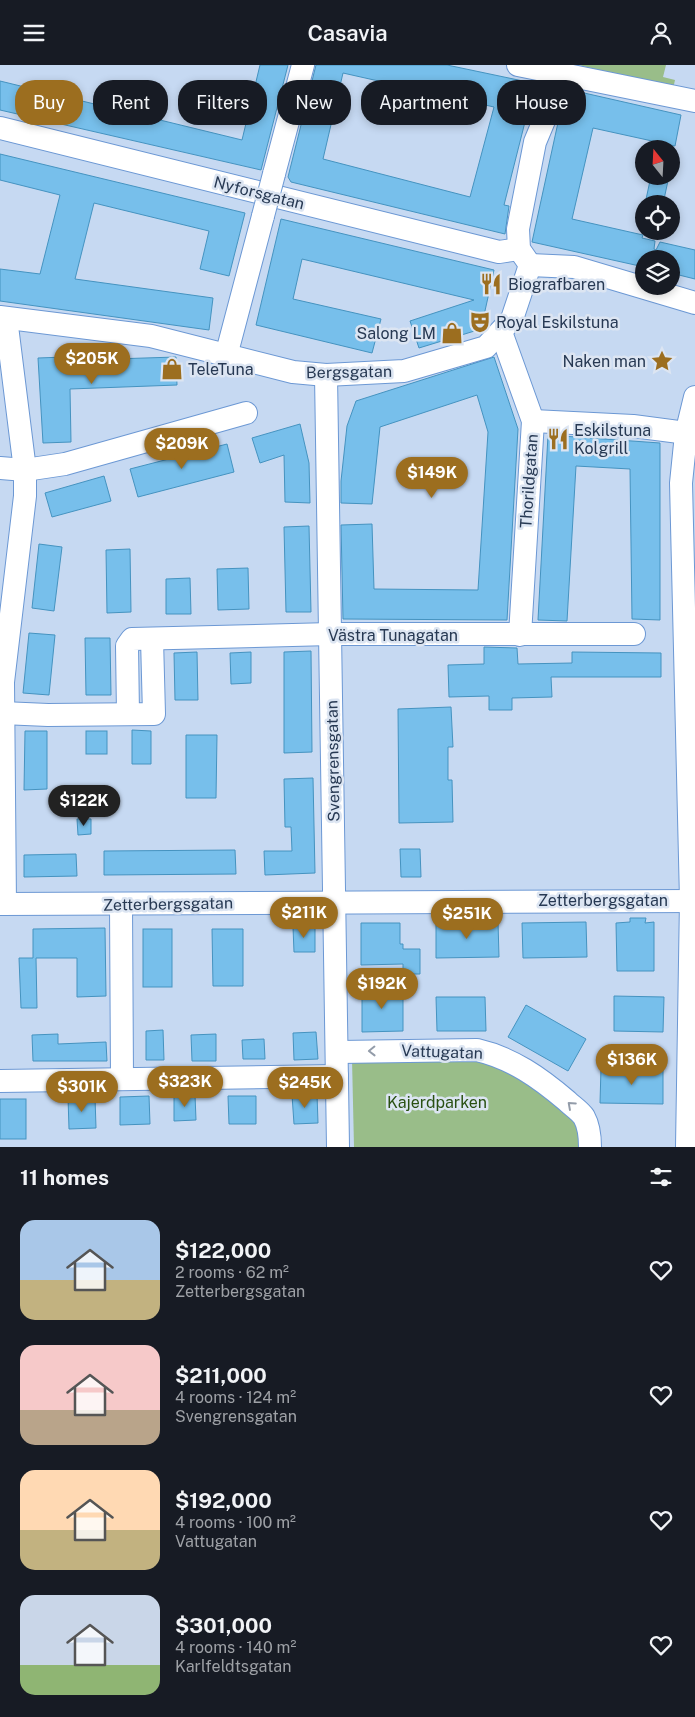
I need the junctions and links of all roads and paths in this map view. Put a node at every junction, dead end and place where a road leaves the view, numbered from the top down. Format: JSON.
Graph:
{"nodes":[{"id":1,"x":303,"y":65,"type":"edge"},
{"id":2,"x":518,"y":65,"type":"edge"},
{"id":3,"x":563,"y":75,"type":"junction"},
{"id":4,"x":695,"y":101,"type":"edge"},
{"id":5,"x":0,"y":128,"type":"edge"},
{"id":6,"x":525,"y":257,"type":"junction"},
{"id":7,"x":695,"y":303,"type":"edge"},
{"id":8,"x":3,"y":318,"type":"edge"},
{"id":9,"x":501,"y":332,"type":"junction"},
{"id":10,"x":226,"y":356,"type":"junction"},
{"id":11,"x":326,"y":375,"type":"junction"},
{"id":12,"x":695,"y":397,"type":"edge"},
{"id":13,"x":246,"y":413,"type":"dead end"},
{"id":14,"x":533,"y":421,"type":"junction"},
{"id":15,"x":691,"y":434,"type":"edge"},
{"id":16,"x":0,"y":468,"type":"edge"},
{"id":17,"x":25,"y":470,"type":"junction"},
{"id":18,"x":634,"y":633,"type":"dead end"},
{"id":19,"x":331,"y":635,"type":"junction"},
{"id":20,"x":520,"y":635,"type":"junction"},
{"id":21,"x":2,"y":713,"type":"junction"},
{"id":22,"x":693,"y":901,"type":"edge"},
{"id":23,"x":335,"y":902,"type":"junction"},
{"id":24,"x":2,"y":904,"type":"edge"},
{"id":25,"x":121,"y":905,"type":"junction"},
{"id":26,"x":339,"y":1052,"type":"junction"},
{"id":27,"x":337,"y":1077,"type":"junction"},
{"id":28,"x":122,"y":1079,"type":"junction"},
{"id":29,"x":0,"y":1081,"type":"edge"},
{"id":30,"x":338,"y":1147,"type":"edge"},
{"id":31,"x":590,"y":1147,"type":"edge"},
{"id":32,"x":687,"y":1147,"type":"edge"}],
"edges":[{"from":1,"to":10,"type":"street","bridge":true},
{"from":2,"to":3,"type":"street"},
{"from":3,"to":4,"type":"street"},
{"from":3,"to":6,"type":"street","name":"Bergsgatan"},
{"from":5,"to":6,"type":"street","name":"Nyforsgatan"},
{"from":6,"to":7,"type":"street","name":"Nyforsgatan"},
{"from":6,"to":9,"type":"street","name":"Bergsgatan"},
{"from":8,"to":10,"type":"street","name":"Bergsgatan"},
{"from":8,"to":17,"type":"street"},
{"from":9,"to":11,"type":"street","name":"Bergsgatan"},
{"from":9,"to":14,"type":"street","name":"Thorildgatan"},
{"from":10,"to":11,"type":"street","name":"Bergsgatan"},
{"from":11,"to":19,"type":"street","name":"Svengrensgatan"},
{"from":12,"to":15,"type":"street"},
{"from":13,"to":17,"type":"street"},
{"from":14,"to":15,"type":"street"},
{"from":14,"to":20,"type":"street","name":"Thorildgatan"},
{"from":15,"to":22,"type":"street"},
{"from":16,"to":17,"type":"street"},
{"from":17,"to":21,"type":"street"},
{"from":18,"to":20,"type":"street","name":"Västra Tunagatan"},
{"from":19,"to":20,"type":"street","name":"Västra Tunagatan"},
{"from":19,"to":21,"type":"street","name":"Västra Tunagatan"},
{"from":19,"to":23,"type":"street","name":"Svengrensgatan"},
{"from":21,"to":24,"type":"street"},
{"from":22,"to":23,"type":"street","name":"Zetterbergsgatan"},
{"from":22,"to":32,"type":"street"},
{"from":23,"to":25,"type":"street","name":"Zetterbergsgatan"},
{"from":23,"to":26,"type":"street","name":"Svengrensgatan"},
{"from":24,"to":25,"type":"street","name":"Zetterbergsgatan"},
{"from":25,"to":28,"type":"street"},
{"from":26,"to":27,"type":"street","name":"Svengrensgatan"},
{"from":31,"to":26,"type":"street","name":"Vattugatan","one_way":true},
{"from":27,"to":28,"type":"street"},
{"from":27,"to":30,"type":"street","name":"Svengrensgatan"},
{"from":28,"to":29,"type":"street"}]}
